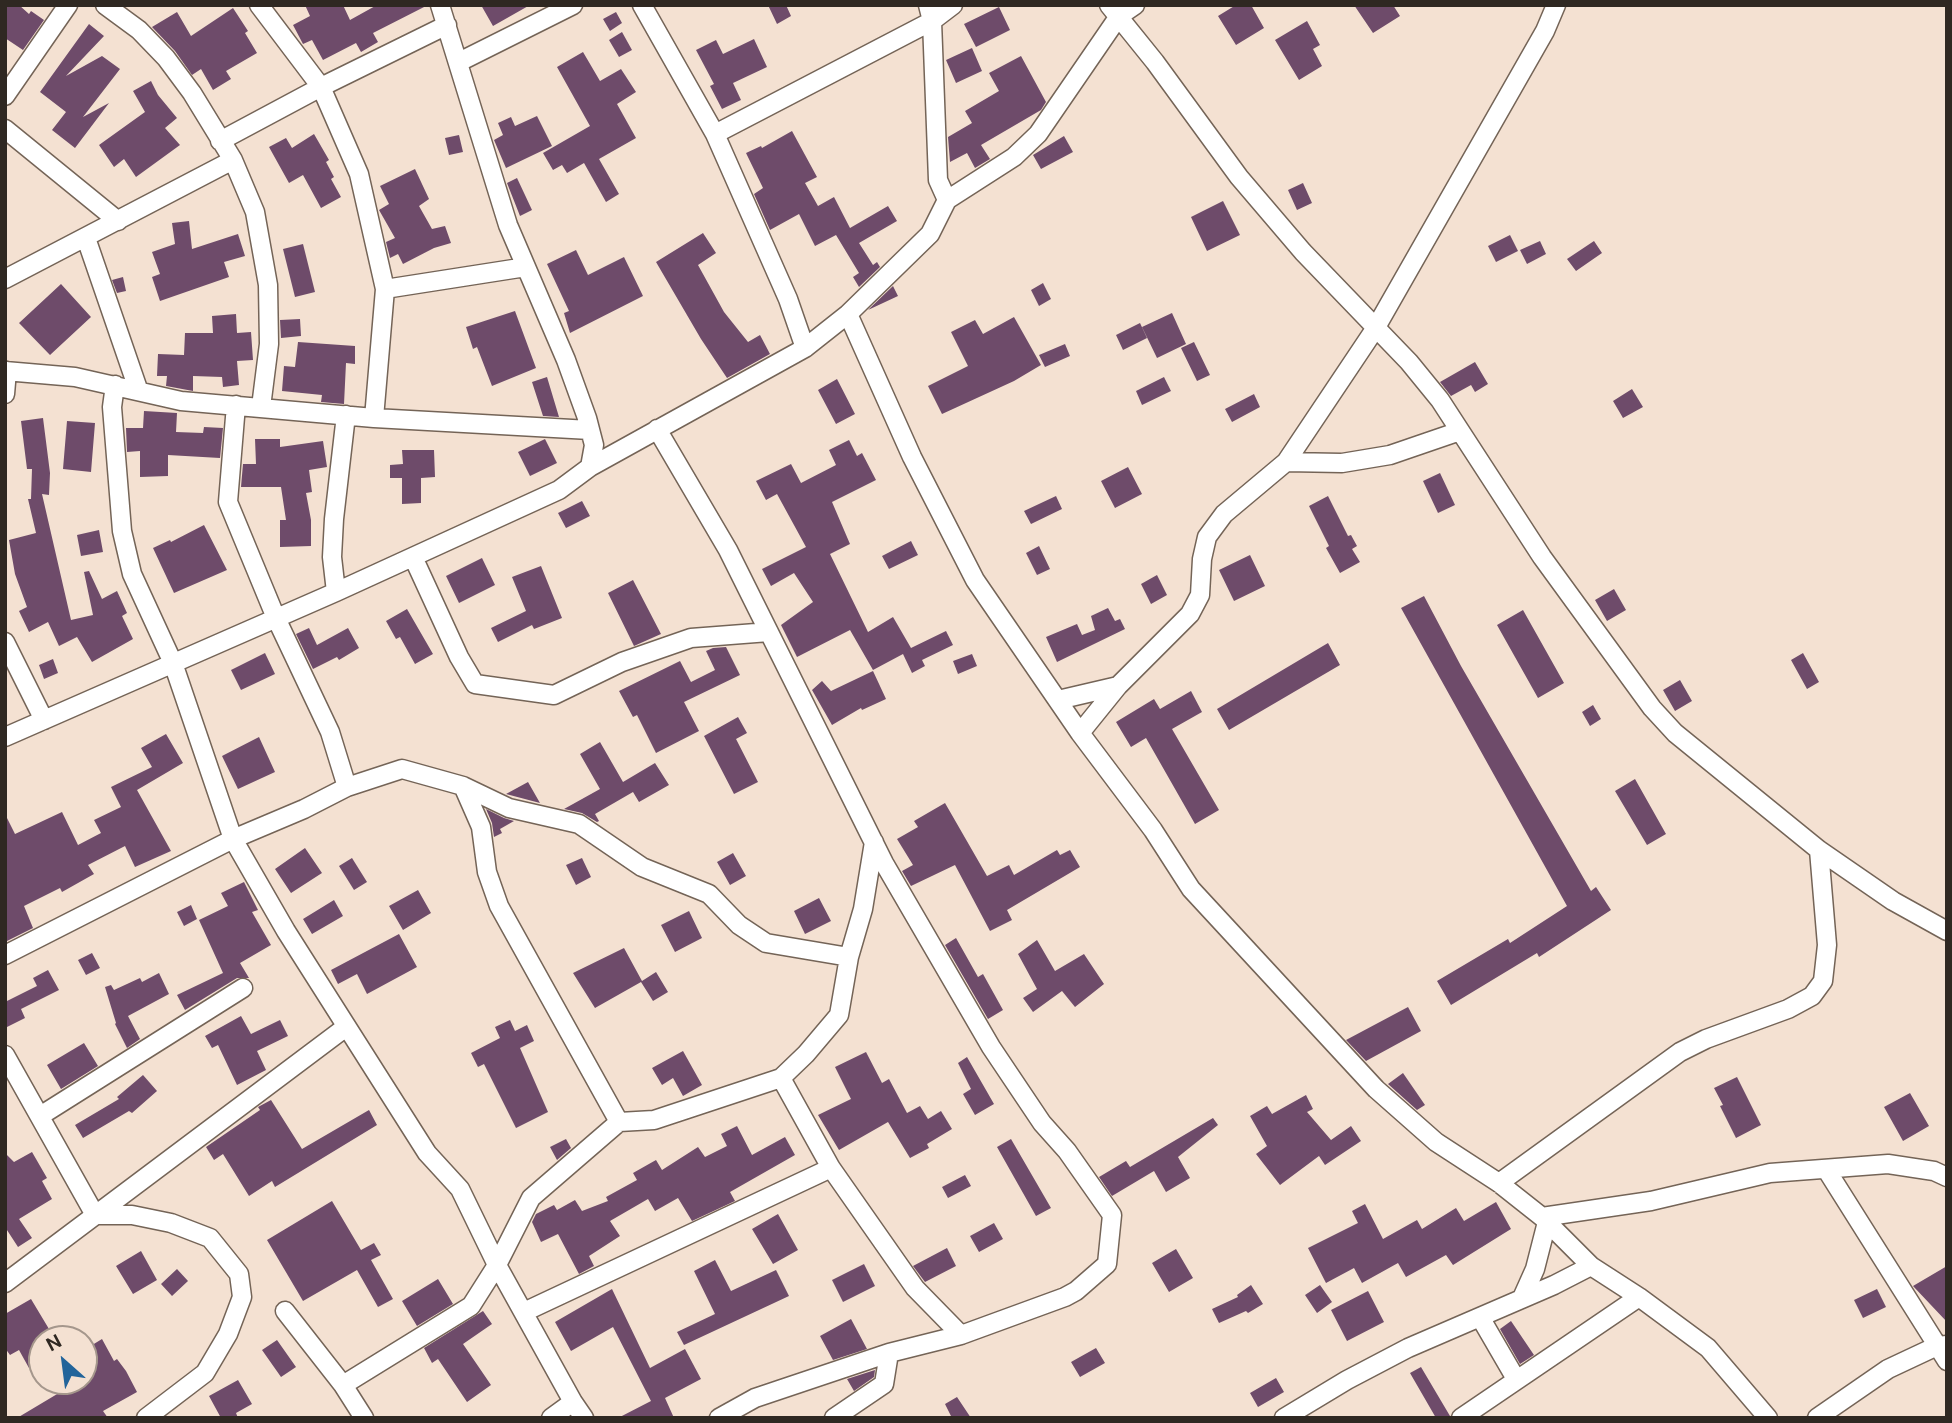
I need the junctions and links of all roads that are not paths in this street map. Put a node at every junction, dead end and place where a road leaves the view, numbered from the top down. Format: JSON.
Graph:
{"nodes":[{"id":1,"x":105,"y":5,"type":"edge"},
{"id":2,"x":259,"y":5,"type":"edge"},
{"id":3,"x":440,"y":5,"type":"edge"},
{"id":4,"x":573,"y":5,"type":"edge"},
{"id":5,"x":642,"y":5,"type":"edge"},
{"id":6,"x":953,"y":5,"type":"edge"},
{"id":7,"x":1135,"y":5,"type":"edge"},
{"id":8,"x":1556,"y":5,"type":"edge"},
{"id":9,"x":62,"y":7,"type":"edge"},
{"id":10,"x":1114,"y":11,"type":"edge"},
{"id":11,"x":930,"y":13,"type":"edge"},
{"id":12,"x":447,"y":25,"type":"junction"},
{"id":13,"x":459,"y":62,"type":"junction"},
{"id":14,"x":321,"y":87,"type":"junction"},
{"id":15,"x":5,"y":96,"type":"edge"},
{"id":16,"x":5,"y":129,"type":"edge"},
{"id":17,"x":715,"y":134,"type":"junction"},
{"id":18,"x":220,"y":141,"type":"junction"},
{"id":19,"x":233,"y":160,"type":"junction"},
{"id":20,"x":947,"y":200,"type":"junction"},
{"id":21,"x":118,"y":221,"type":"junction"},
{"id":22,"x":86,"y":238,"type":"junction"},
{"id":23,"x":526,"y":267,"type":"junction"},
{"id":24,"x":5,"y":279,"type":"edge"},
{"id":25,"x":385,"y":289,"type":"junction"},
{"id":26,"x":848,"y":314,"type":"junction"},
{"id":27,"x":1375,"y":329,"type":"junction"},
{"id":28,"x":805,"y":348,"type":"junction"},
{"id":29,"x":6,"y":371,"type":"edge"},
{"id":30,"x":115,"y":385,"type":"junction"},
{"id":31,"x":138,"y":389,"type":"junction"},
{"id":32,"x":5,"y":394,"type":"edge"},
{"id":33,"x":236,"y":405,"type":"junction"},
{"id":34,"x":261,"y":407,"type":"junction"},
{"id":35,"x":345,"y":415,"type":"junction"},
{"id":36,"x":374,"y":418,"type":"junction"},
{"id":37,"x":657,"y":429,"type":"junction"},
{"id":38,"x":590,"y":430,"type":"junction"},
{"id":39,"x":1460,"y":431,"type":"junction"},
{"id":40,"x":1286,"y":462,"type":"junction"},
{"id":41,"x":590,"y":467,"type":"junction"},
{"id":42,"x":413,"y":557,"type":"junction"},
{"id":43,"x":336,"y":592,"type":"junction"},
{"id":44,"x":276,"y":618,"type":"junction"},
{"id":45,"x":769,"y":632,"type":"junction"},
{"id":46,"x":5,"y":642,"type":"edge"},
{"id":47,"x":173,"y":663,"type":"junction"},
{"id":48,"x":1118,"y":686,"type":"junction"},
{"id":49,"x":1058,"y":700,"type":"junction"},
{"id":50,"x":44,"y":720,"type":"junction"},
{"id":51,"x":1080,"y":733,"type":"junction"},
{"id":52,"x":5,"y":737,"type":"edge"},
{"id":53,"x":347,"y":786,"type":"junction"},
{"id":54,"x":463,"y":786,"type":"junction"},
{"id":55,"x":233,"y":839,"type":"junction"},
{"id":56,"x":874,"y":842,"type":"junction"},
{"id":57,"x":1819,"y":850,"type":"junction"},
{"id":58,"x":1947,"y":931,"type":"edge"},
{"id":59,"x":5,"y":955,"type":"edge"},
{"id":60,"x":849,"y":957,"type":"junction"},
{"id":61,"x":243,"y":988,"type":"dead end"},
{"id":62,"x":346,"y":1027,"type":"junction"},
{"id":63,"x":5,"y":1055,"type":"edge"},
{"id":64,"x":781,"y":1078,"type":"junction"},
{"id":65,"x":40,"y":1116,"type":"junction"},
{"id":66,"x":620,"y":1122,"type":"junction"},
{"id":67,"x":831,"y":1168,"type":"junction"},
{"id":68,"x":1826,"y":1169,"type":"junction"},
{"id":69,"x":1942,"y":1173,"type":"edge"},
{"id":70,"x":1499,"y":1182,"type":"junction"},
{"id":71,"x":95,"y":1214,"type":"junction"},
{"id":72,"x":1545,"y":1219,"type":"junction"},
{"id":73,"x":497,"y":1265,"type":"junction"},
{"id":74,"x":1591,"y":1266,"type":"junction"},
{"id":75,"x":5,"y":1283,"type":"edge"},
{"id":76,"x":1639,"y":1297,"type":"junction"},
{"id":77,"x":1522,"y":1298,"type":"junction"},
{"id":78,"x":285,"y":1311,"type":"dead end"},
{"id":79,"x":524,"y":1312,"type":"junction"},
{"id":80,"x":1480,"y":1317,"type":"junction"},
{"id":81,"x":961,"y":1335,"type":"junction"},
{"id":82,"x":1943,"y":1351,"type":"edge"},
{"id":83,"x":889,"y":1353,"type":"junction"},
{"id":84,"x":1516,"y":1379,"type":"junction"},
{"id":85,"x":343,"y":1385,"type":"junction"},
{"id":86,"x":573,"y":1402,"type":"junction"},
{"id":87,"x":146,"y":1418,"type":"edge"},
{"id":88,"x":364,"y":1418,"type":"edge"},
{"id":89,"x":551,"y":1418,"type":"edge"},
{"id":90,"x":584,"y":1418,"type":"edge"},
{"id":91,"x":719,"y":1418,"type":"edge"},
{"id":92,"x":834,"y":1418,"type":"edge"},
{"id":93,"x":1284,"y":1418,"type":"edge"},
{"id":94,"x":1461,"y":1418,"type":"edge"},
{"id":95,"x":1768,"y":1418,"type":"edge"},
{"id":96,"x":1817,"y":1418,"type":"edge"}],
"edges":[{"from":1,"to":18,"type":"street"},
{"from":2,"to":14,"type":"street"},
{"from":3,"to":12,"type":"street"},
{"from":4,"to":13,"type":"street"},
{"from":5,"to":17,"type":"street"},
{"from":6,"to":11,"type":"street"},
{"from":7,"to":10,"type":"street"},
{"from":8,"to":27,"type":"street"},
{"from":9,"to":15,"type":"street"},
{"from":10,"to":20,"type":"street"},
{"from":10,"to":27,"type":"street"},
{"from":11,"to":17,"type":"street"},
{"from":11,"to":20,"type":"street"},
{"from":12,"to":13,"type":"street"},
{"from":12,"to":14,"type":"street"},
{"from":13,"to":23,"type":"street"},
{"from":14,"to":18,"type":"street"},
{"from":14,"to":25,"type":"street"},
{"from":16,"to":21,"type":"street"},
{"from":17,"to":28,"type":"street"},
{"from":18,"to":19,"type":"street"},
{"from":19,"to":21,"type":"street"},
{"from":19,"to":34,"type":"street"},
{"from":20,"to":26,"type":"street"},
{"from":21,"to":22,"type":"street"},
{"from":22,"to":24,"type":"street"},
{"from":22,"to":31,"type":"street"},
{"from":23,"to":25,"type":"street"},
{"from":23,"to":38,"type":"street"},
{"from":25,"to":36,"type":"street"},
{"from":26,"to":28,"type":"street"},
{"from":26,"to":49,"type":"street"},
{"from":27,"to":39,"type":"street"},
{"from":27,"to":40,"type":"street"},
{"from":28,"to":37,"type":"street"},
{"from":29,"to":30,"type":"street"},
{"from":29,"to":32,"type":"street"},
{"from":30,"to":31,"type":"street"},
{"from":30,"to":47,"type":"street"},
{"from":31,"to":33,"type":"street"},
{"from":33,"to":34,"type":"street"},
{"from":33,"to":44,"type":"street"},
{"from":34,"to":35,"type":"street"},
{"from":35,"to":36,"type":"street"},
{"from":35,"to":43,"type":"street"},
{"from":36,"to":38,"type":"street"},
{"from":37,"to":41,"type":"street"},
{"from":37,"to":45,"type":"street"},
{"from":38,"to":41,"type":"street"},
{"from":39,"to":40,"type":"street"},
{"from":39,"to":57,"type":"street"},
{"from":40,"to":48,"type":"street"},
{"from":41,"to":42,"type":"street"},
{"from":42,"to":43,"type":"street"},
{"from":42,"to":45,"type":"street"},
{"from":43,"to":44,"type":"street"},
{"from":44,"to":47,"type":"street"},
{"from":44,"to":53,"type":"street"},
{"from":45,"to":56,"type":"street"},
{"from":46,"to":50,"type":"street"},
{"from":47,"to":50,"type":"street"},
{"from":47,"to":55,"type":"street"},
{"from":48,"to":49,"type":"street"},
{"from":48,"to":51,"type":"street"},
{"from":49,"to":51,"type":"street"},
{"from":50,"to":52,"type":"street"},
{"from":51,"to":70,"type":"street"},
{"from":53,"to":54,"type":"street"},
{"from":53,"to":55,"type":"street"},
{"from":54,"to":60,"type":"street"},
{"from":54,"to":66,"type":"street"},
{"from":55,"to":59,"type":"street"},
{"from":55,"to":62,"type":"street"},
{"from":56,"to":60,"type":"street"},
{"from":56,"to":81,"type":"street"},
{"from":57,"to":58,"type":"street"},
{"from":57,"to":70,"type":"street"},
{"from":60,"to":64,"type":"street"},
{"from":61,"to":65,"type":"street"},
{"from":62,"to":71,"type":"street"},
{"from":62,"to":73,"type":"street"},
{"from":63,"to":65,"type":"street"},
{"from":64,"to":66,"type":"street"},
{"from":64,"to":67,"type":"street"},
{"from":65,"to":71,"type":"street"},
{"from":66,"to":73,"type":"street"},
{"from":67,"to":79,"type":"street"},
{"from":67,"to":81,"type":"street"},
{"from":68,"to":69,"type":"street"},
{"from":68,"to":72,"type":"street"},
{"from":68,"to":82,"type":"street"},
{"from":70,"to":72,"type":"street"},
{"from":71,"to":75,"type":"street"},
{"from":71,"to":87,"type":"street"},
{"from":72,"to":74,"type":"street"},
{"from":72,"to":77,"type":"street"},
{"from":73,"to":79,"type":"street"},
{"from":73,"to":85,"type":"street"},
{"from":74,"to":76,"type":"street"},
{"from":74,"to":77,"type":"street"},
{"from":76,"to":84,"type":"street"},
{"from":76,"to":95,"type":"street"},
{"from":77,"to":80,"type":"street"},
{"from":78,"to":85,"type":"street"},
{"from":79,"to":86,"type":"street"},
{"from":80,"to":84,"type":"street"},
{"from":80,"to":93,"type":"street"},
{"from":81,"to":83,"type":"street"},
{"from":82,"to":96,"type":"street"},
{"from":83,"to":91,"type":"street"},
{"from":83,"to":92,"type":"street"},
{"from":84,"to":94,"type":"street"},
{"from":85,"to":88,"type":"street"},
{"from":86,"to":89,"type":"street"},
{"from":86,"to":90,"type":"street"}]}
